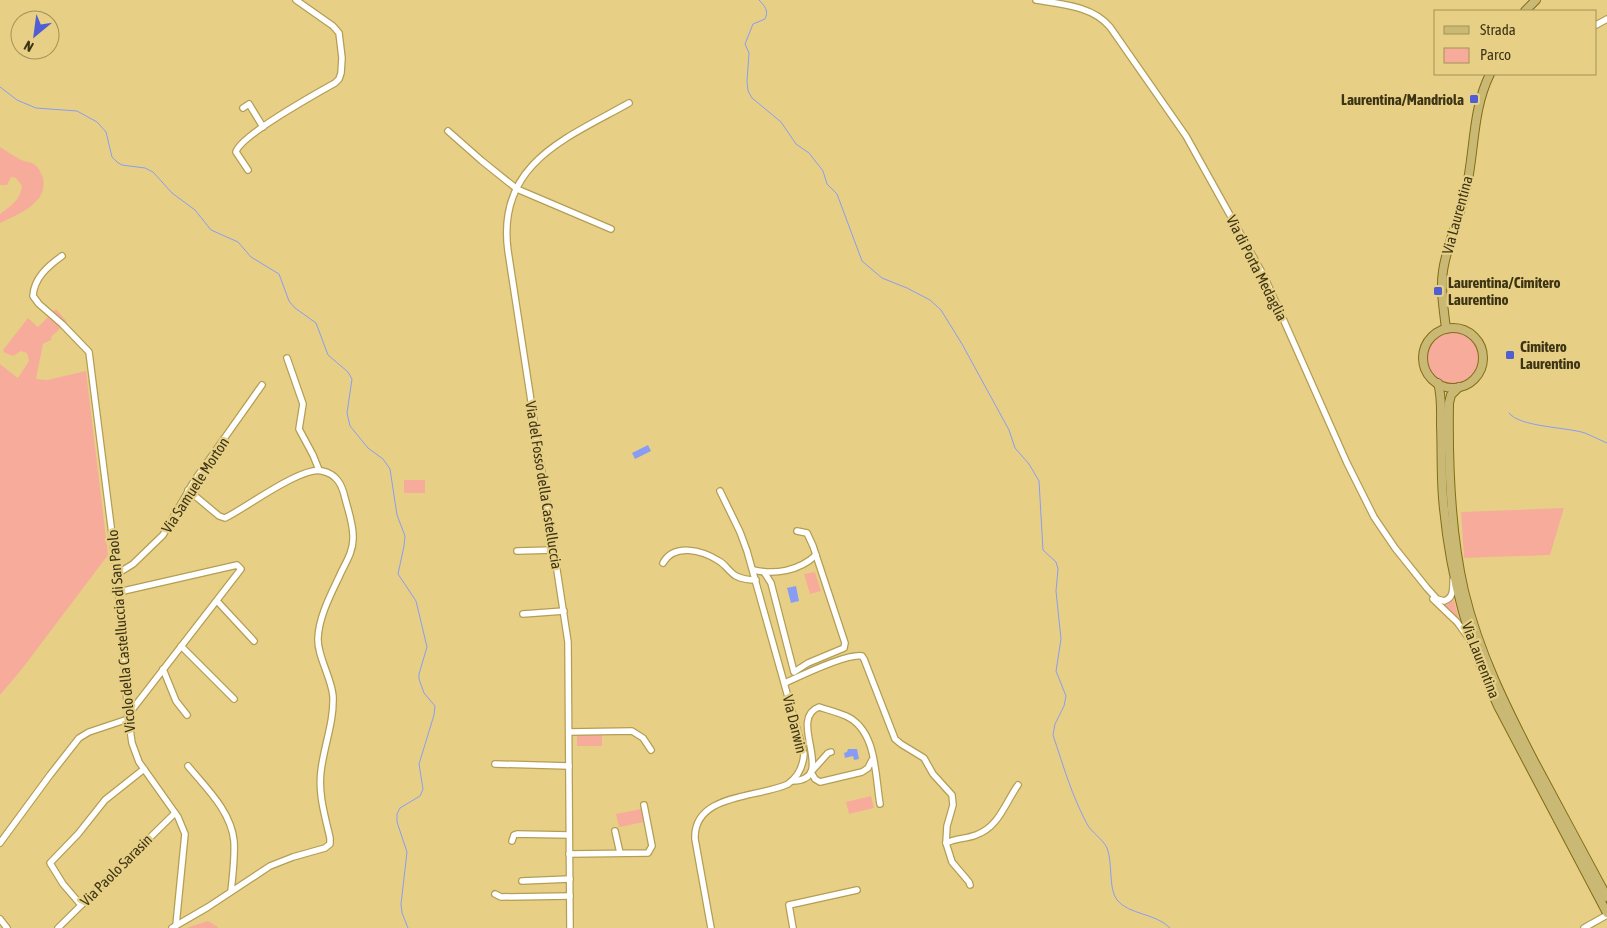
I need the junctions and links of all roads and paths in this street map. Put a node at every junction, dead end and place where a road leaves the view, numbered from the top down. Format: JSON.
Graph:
{"nodes":[{"id":1,"x":296,"y":0,"type":"edge"},
{"id":2,"x":1036,"y":0,"type":"edge"},
{"id":3,"x":1536,"y":0,"type":"edge"},
{"id":4,"x":304,"y":2,"type":"edge"},
{"id":5,"x":1527,"y":10,"type":"edge"},
{"id":6,"x":1490,"y":75,"type":"edge"},
{"id":7,"x":629,"y":103,"type":"dead end"},
{"id":8,"x":243,"y":108,"type":"dead end"},
{"id":9,"x":263,"y":127,"type":"junction"},
{"id":10,"x":448,"y":131,"type":"dead end"},
{"id":11,"x":248,"y":170,"type":"dead end"},
{"id":12,"x":517,"y":189,"type":"junction"},
{"id":13,"x":611,"y":229,"type":"dead end"},
{"id":14,"x":62,"y":256,"type":"dead end"},
{"id":15,"x":1446,"y":328,"type":"junction"},
{"id":16,"x":287,"y":358,"type":"dead end"},
{"id":17,"x":1438,"y":383,"type":"junction"},
{"id":18,"x":262,"y":385,"type":"dead end"},
{"id":19,"x":1459,"y":387,"type":"junction"},
{"id":20,"x":319,"y":470,"type":"junction"},
{"id":21,"x":188,"y":490,"type":"junction"},
{"id":22,"x":720,"y":491,"type":"dead end"},
{"id":23,"x":798,"y":531,"type":"dead end"},
{"id":24,"x":554,"y":550,"type":"junction"},
{"id":25,"x":517,"y":551,"type":"dead end"},
{"id":26,"x":816,"y":555,"type":"junction"},
{"id":27,"x":663,"y":563,"type":"dead end"},
{"id":28,"x":1452,"y":568,"type":"junction"},
{"id":29,"x":753,"y":570,"type":"junction"},
{"id":30,"x":764,"y":572,"type":"junction"},
{"id":31,"x":117,"y":574,"type":"junction"},
{"id":32,"x":756,"y":580,"type":"junction"},
{"id":33,"x":1427,"y":588,"type":"junction"},
{"id":34,"x":119,"y":592,"type":"junction"},
{"id":35,"x":217,"y":601,"type":"junction"},
{"id":36,"x":564,"y":611,"type":"junction"},
{"id":37,"x":522,"y":614,"type":"dead end"},
{"id":38,"x":254,"y":641,"type":"dead end"},
{"id":39,"x":1473,"y":645,"type":"junction"},
{"id":40,"x":181,"y":646,"type":"junction"},
{"id":41,"x":164,"y":669,"type":"junction"},
{"id":42,"x":785,"y":683,"type":"junction"},
{"id":43,"x":234,"y":699,"type":"dead end"},
{"id":44,"x":187,"y":716,"type":"dead end"},
{"id":45,"x":128,"y":717,"type":"junction"},
{"id":46,"x":569,"y":732,"type":"junction"},
{"id":47,"x":651,"y":750,"type":"dead end"},
{"id":48,"x":832,"y":752,"type":"dead end"},
{"id":49,"x":873,"y":760,"type":"junction"},
{"id":50,"x":495,"y":764,"type":"dead end"},
{"id":51,"x":188,"y":766,"type":"dead end"},
{"id":52,"x":569,"y":766,"type":"junction"},
{"id":53,"x":144,"y":769,"type":"junction"},
{"id":54,"x":811,"y":772,"type":"junction"},
{"id":55,"x":792,"y":781,"type":"junction"},
{"id":56,"x":1018,"y":785,"type":"dead end"},
{"id":57,"x":880,"y":804,"type":"dead end"},
{"id":58,"x":644,"y":805,"type":"dead end"},
{"id":59,"x":175,"y":813,"type":"junction"},
{"id":60,"x":615,"y":831,"type":"dead end"},
{"id":61,"x":946,"y":833,"type":"junction"},
{"id":62,"x":569,"y":835,"type":"junction"},
{"id":63,"x":957,"y":839,"type":"junction"},
{"id":64,"x":512,"y":841,"type":"dead end"},
{"id":65,"x":0,"y":843,"type":"edge"},
{"id":66,"x":946,"y":843,"type":"junction"},
{"id":67,"x":620,"y":853,"type":"junction"},
{"id":68,"x":569,"y":854,"type":"junction"},
{"id":69,"x":570,"y":879,"type":"junction"},
{"id":70,"x":522,"y":881,"type":"dead end"},
{"id":71,"x":970,"y":886,"type":"dead end"},
{"id":72,"x":857,"y":890,"type":"dead end"},
{"id":73,"x":232,"y":891,"type":"junction"},
{"id":74,"x":495,"y":894,"type":"dead end"},
{"id":75,"x":570,"y":896,"type":"junction"},
{"id":76,"x":1607,"y":897,"type":"edge"},
{"id":77,"x":81,"y":905,"type":"junction"},
{"id":78,"x":1607,"y":914,"type":"edge"},
{"id":79,"x":0,"y":919,"type":"edge"},
{"id":80,"x":174,"y":927,"type":"edge"},
{"id":81,"x":7,"y":928,"type":"edge"},
{"id":82,"x":58,"y":928,"type":"edge"},
{"id":83,"x":570,"y":928,"type":"edge"},
{"id":84,"x":711,"y":928,"type":"edge"},
{"id":85,"x":793,"y":928,"type":"edge"},
{"id":86,"x":1584,"y":928,"type":"edge"}],
"edges":[{"from":1,"to":4,"type":"street"},
{"from":2,"to":33,"type":"street","name":"Via di Porta Medaglia"},
{"from":3,"to":5,"type":"main road"},
{"from":4,"to":9,"type":"street"},
{"from":6,"to":15,"type":"main road","name":"Via Laurentina"},
{"from":7,"to":12,"type":"street","name":"Via del Fosso della Castelluccia"},
{"from":8,"to":9,"type":"street"},
{"from":9,"to":11,"type":"street"},
{"from":10,"to":12,"type":"street"},
{"from":12,"to":13,"type":"street"},
{"from":12,"to":24,"type":"street","name":"Via del Fosso della Castelluccia"},
{"from":14,"to":31,"type":"street","name":"Vicolo della Castelluccia di San Paolo"},
{"from":15,"to":17,"type":"main road"},
{"from":15,"to":19,"type":"main road"},
{"from":16,"to":20,"type":"street"},
{"from":17,"to":19,"type":"main road"},
{"from":17,"to":28,"type":"main road","name":"Via Laurentina"},
{"from":18,"to":21,"type":"street","name":"Via Samuele Morton"},
{"from":19,"to":76,"type":"main road","name":"Via Laurentina"},
{"from":20,"to":21,"type":"street"},
{"from":20,"to":73,"type":"street"},
{"from":21,"to":31,"type":"street","name":"Via Samuele Morton"},
{"from":22,"to":29,"type":"street","name":"Via Darwin"},
{"from":23,"to":26,"type":"street"},
{"from":24,"to":25,"type":"street"},
{"from":24,"to":36,"type":"street","name":"Via del Fosso della Castelluccia"},
{"from":26,"to":30,"type":"street"},
{"from":26,"to":30,"type":"street"},
{"from":27,"to":32,"type":"street"},
{"from":28,"to":33,"type":"street","name":"Via di Porta Medaglia"},
{"from":28,"to":39,"type":"main road","name":"Via Laurentina"},
{"from":29,"to":30,"type":"street"},
{"from":29,"to":32,"type":"street","name":"Via Darwin"},
{"from":31,"to":34,"type":"street","name":"Vicolo della Castelluccia di San Paolo"},
{"from":32,"to":42,"type":"street","name":"Via Darwin"},
{"from":33,"to":39,"type":"street","name":"Via di Porta Medaglia"},
{"from":34,"to":35,"type":"street"},
{"from":34,"to":45,"type":"street","name":"Vicolo della Castelluccia di San Paolo"},
{"from":35,"to":38,"type":"street"},
{"from":35,"to":40,"type":"street"},
{"from":36,"to":37,"type":"street"},
{"from":36,"to":46,"type":"street","name":"Via del Fosso della Castelluccia"},
{"from":39,"to":78,"type":"main road","name":"Via Laurentina"},
{"from":40,"to":41,"type":"street"},
{"from":40,"to":43,"type":"street"},
{"from":41,"to":44,"type":"street"},
{"from":41,"to":45,"type":"street"},
{"from":42,"to":55,"type":"street","name":"Via Darwin"},
{"from":42,"to":61,"type":"street"},
{"from":45,"to":53,"type":"street","name":"Vicolo della Castelluccia di San Paolo"},
{"from":45,"to":65,"type":"street"},
{"from":46,"to":47,"type":"street"},
{"from":46,"to":52,"type":"street","name":"Via del Fosso della Castelluccia"},
{"from":48,"to":54,"type":"street"},
{"from":49,"to":54,"type":"street"},
{"from":49,"to":54,"type":"street"},
{"from":49,"to":57,"type":"street"},
{"from":50,"to":52,"type":"street"},
{"from":51,"to":73,"type":"street"},
{"from":52,"to":62,"type":"street","name":"Via del Fosso della Castelluccia"},
{"from":53,"to":59,"type":"street","name":"Vicolo della Castelluccia di San Paolo"},
{"from":53,"to":77,"type":"street"},
{"from":54,"to":55,"type":"street"},
{"from":55,"to":84,"type":"street"},
{"from":56,"to":63,"type":"street"},
{"from":58,"to":67,"type":"street"},
{"from":59,"to":77,"type":"street","name":"Via Paolo Sarasin"},
{"from":59,"to":80,"type":"street","name":"Vicolo della Castelluccia di San Paolo"},
{"from":60,"to":67,"type":"street"},
{"from":61,"to":63,"type":"street"},
{"from":61,"to":66,"type":"street"},
{"from":62,"to":64,"type":"street"},
{"from":62,"to":68,"type":"street","name":"Via del Fosso della Castelluccia"},
{"from":63,"to":66,"type":"street"},
{"from":66,"to":71,"type":"street"},
{"from":67,"to":68,"type":"street"},
{"from":68,"to":69,"type":"street","name":"Via del Fosso della Castelluccia"},
{"from":69,"to":70,"type":"street"},
{"from":69,"to":75,"type":"street","name":"Via del Fosso della Castelluccia"},
{"from":72,"to":85,"type":"street"},
{"from":73,"to":80,"type":"street"},
{"from":74,"to":75,"type":"street"},
{"from":75,"to":83,"type":"street","name":"Via del Fosso della Castelluccia"},
{"from":77,"to":82,"type":"street","name":"Via Paolo Sarasin"},
{"from":78,"to":86,"type":"street"},
{"from":79,"to":81,"type":"street"}]}
